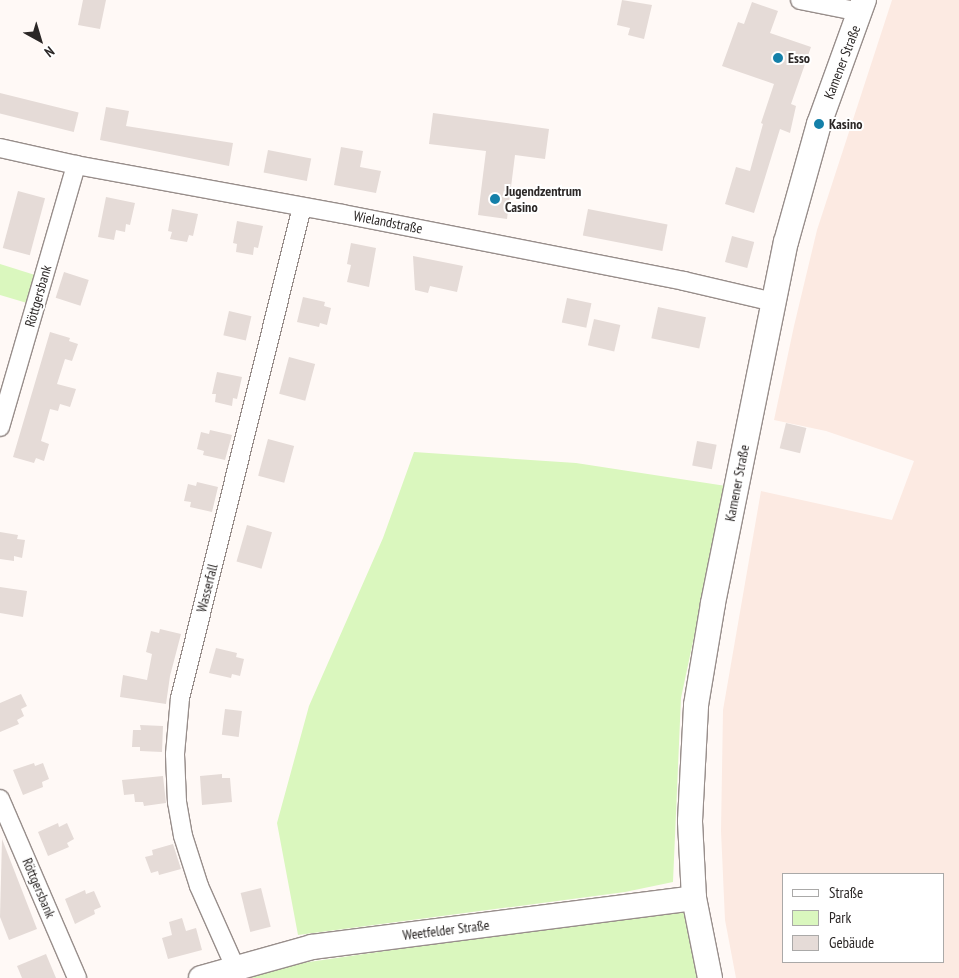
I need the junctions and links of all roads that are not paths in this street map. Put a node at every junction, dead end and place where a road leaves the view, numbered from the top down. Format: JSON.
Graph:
{"nodes":[{"id":1,"x":800,"y":0,"type":"edge"},
{"id":2,"x":862,"y":6,"type":"edge"},
{"id":3,"x":0,"y":148,"type":"edge"},
{"id":4,"x":76,"y":165,"type":"junction"},
{"id":5,"x":302,"y":207,"type":"junction"},
{"id":6,"x":774,"y":302,"type":"junction"},
{"id":7,"x":0,"y":427,"type":"edge"},
{"id":8,"x":0,"y":799,"type":"edge"},
{"id":9,"x":694,"y":898,"type":"junction"},
{"id":10,"x":235,"y":967,"type":"junction"},
{"id":11,"x":77,"y":978,"type":"edge"},
{"id":12,"x":201,"y":978,"type":"edge"},
{"id":13,"x":710,"y":978,"type":"edge"}],
"edges":[{"from":1,"to":2,"type":"street"},
{"from":2,"to":6,"type":"main road","name":"Kamener Straße"},
{"from":3,"to":4,"type":"street","name":"Wielandstraße"},
{"from":4,"to":5,"type":"street","name":"Wielandstraße"},
{"from":4,"to":7,"type":"street","name":"Röttgersbank"},
{"from":5,"to":6,"type":"street","name":"Wielandstraße"},
{"from":5,"to":10,"type":"street","name":"Wasserfall"},
{"from":6,"to":9,"type":"main road","name":"Kamener Straße"},
{"from":8,"to":11,"type":"street","name":"Röttgersbank"},
{"from":9,"to":10,"type":"main road","name":"Weetfelder Straße"},
{"from":9,"to":13,"type":"main road","name":"Kamener Straße"},
{"from":10,"to":12,"type":"main road","name":"Weetfelder Straße"}]}
